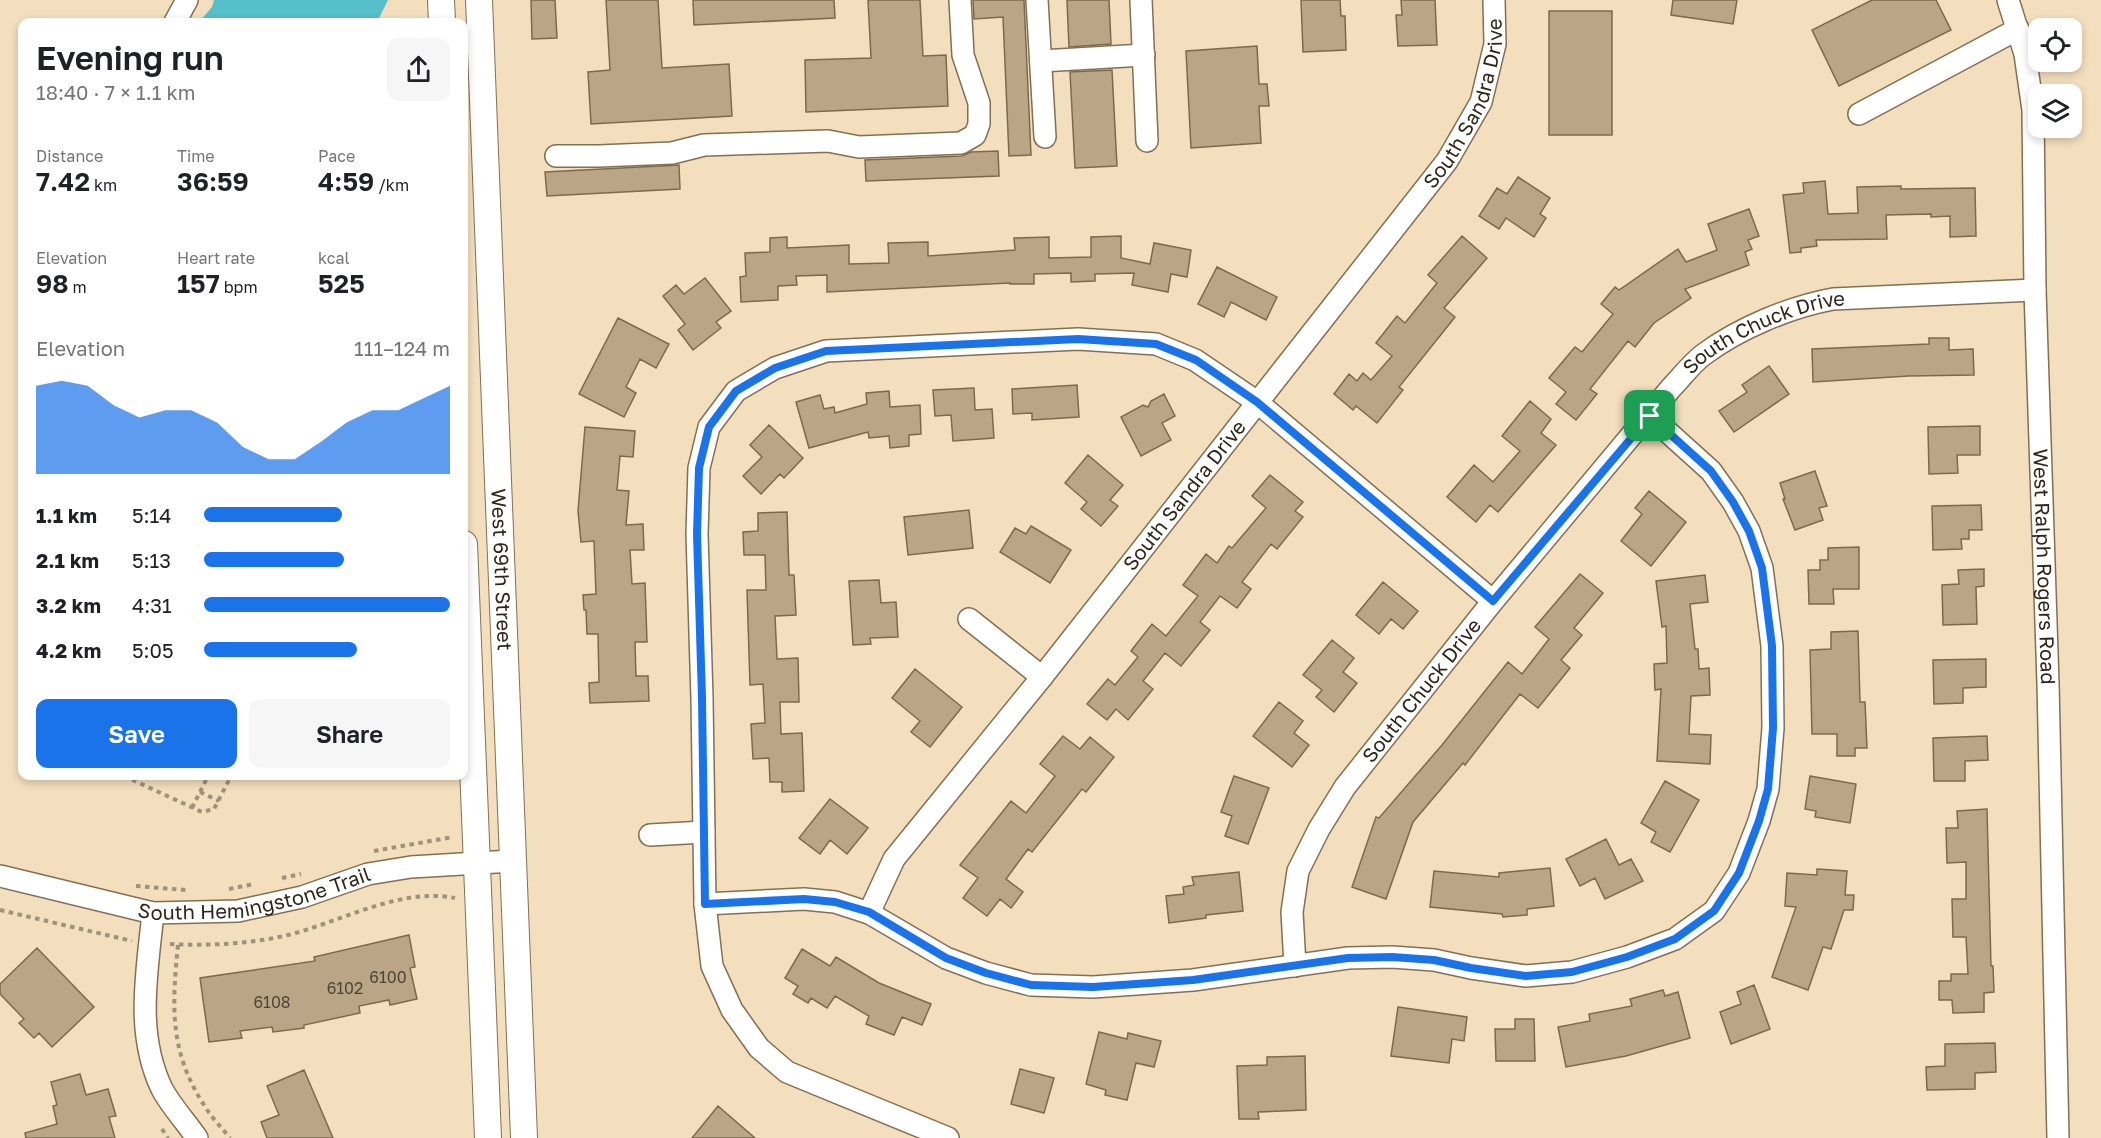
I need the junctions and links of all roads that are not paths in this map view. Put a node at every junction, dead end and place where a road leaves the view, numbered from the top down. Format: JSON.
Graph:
{"nodes":[{"id":1,"x":187,"y":0,"type":"edge"},
{"id":2,"x":441,"y":0,"type":"edge"},
{"id":3,"x":479,"y":0,"type":"edge"},
{"id":4,"x":960,"y":0,"type":"edge"},
{"id":5,"x":1037,"y":0,"type":"edge"},
{"id":6,"x":1141,"y":0,"type":"edge"},
{"id":7,"x":1494,"y":0,"type":"edge"},
{"id":8,"x":2008,"y":0,"type":"edge"},
{"id":9,"x":177,"y":18,"type":"edge"},
{"id":10,"x":442,"y":18,"type":"edge"},
{"id":11,"x":2018,"y":29,"type":"junction"},
{"id":12,"x":1144,"y":55,"type":"junction"},
{"id":13,"x":1041,"y":61,"type":"junction"},
{"id":14,"x":1859,"y":114,"type":"dead end"},
{"id":15,"x":1045,"y":137,"type":"dead end"},
{"id":16,"x":1147,"y":141,"type":"dead end"},
{"id":17,"x":556,"y":156,"type":"dead end"},
{"id":18,"x":2035,"y":290,"type":"junction"},
{"id":19,"x":1257,"y":402,"type":"junction"},
{"id":20,"x":1650,"y":416,"type":"junction"},
{"id":21,"x":1493,"y":601,"type":"junction"},
{"id":22,"x":969,"y":619,"type":"dead end"},
{"id":23,"x":468,"y":661,"type":"edge"},
{"id":24,"x":1042,"y":677,"type":"junction"},
{"id":25,"x":704,"y":832,"type":"junction"},
{"id":26,"x":650,"y":835,"type":"dead end"},
{"id":27,"x":512,"y":861,"type":"junction"},
{"id":28,"x":476,"y":862,"type":"junction"},
{"id":29,"x":0,"y":876,"type":"edge"},
{"id":30,"x":705,"y":904,"type":"junction"},
{"id":31,"x":869,"y":912,"type":"junction"},
{"id":32,"x":153,"y":913,"type":"junction"},
{"id":33,"x":1295,"y":966,"type":"junction"},
{"id":34,"x":197,"y":1138,"type":"edge"},
{"id":35,"x":488,"y":1138,"type":"edge"},
{"id":36,"x":524,"y":1138,"type":"edge"},
{"id":37,"x":948,"y":1138,"type":"edge"},
{"id":38,"x":2058,"y":1138,"type":"edge"}],
"edges":[{"from":1,"to":9,"type":"street"},
{"from":2,"to":10,"type":"main road"},
{"from":3,"to":27,"type":"main road","name":"West 69th Street"},
{"from":4,"to":17,"type":"street"},
{"from":5,"to":13,"type":"street"},
{"from":6,"to":12,"type":"street"},
{"from":7,"to":19,"type":"street","name":"South Sandra Drive"},
{"from":8,"to":11,"type":"street","name":"West Ralph Rogers Road"},
{"from":11,"to":14,"type":"street"},
{"from":11,"to":18,"type":"street","name":"West Ralph Rogers Road"},
{"from":12,"to":13,"type":"street"},
{"from":12,"to":16,"type":"street"},
{"from":13,"to":15,"type":"street"},
{"from":18,"to":20,"type":"street","name":"South Chuck Drive"},
{"from":18,"to":38,"type":"street","name":"West Ralph Rogers Road"},
{"from":19,"to":21,"type":"street"},
{"from":19,"to":24,"type":"street","name":"South Sandra Drive"},
{"from":19,"to":25,"type":"street"},
{"from":20,"to":21,"type":"street","name":"South Chuck Drive"},
{"from":20,"to":33,"type":"street"},
{"from":21,"to":33,"type":"street","name":"South Chuck Drive"},
{"from":22,"to":24,"type":"street"},
{"from":23,"to":28,"type":"main road","name":"West 69th Street"},
{"from":24,"to":31,"type":"street","name":"South Sandra Drive"},
{"from":25,"to":26,"type":"street"},
{"from":25,"to":30,"type":"street"},
{"from":27,"to":28,"type":"street","name":"South Hemingstone Trail"},
{"from":27,"to":36,"type":"main road","name":"West 69th Street"},
{"from":28,"to":32,"type":"street","name":"South Hemingstone Trail"},
{"from":28,"to":35,"type":"main road","name":"West 69th Street"},
{"from":29,"to":32,"type":"street","name":"South Hemingstone Trail"},
{"from":30,"to":31,"type":"street"},
{"from":30,"to":37,"type":"street"},
{"from":31,"to":33,"type":"street"},
{"from":32,"to":34,"type":"street"}]}
